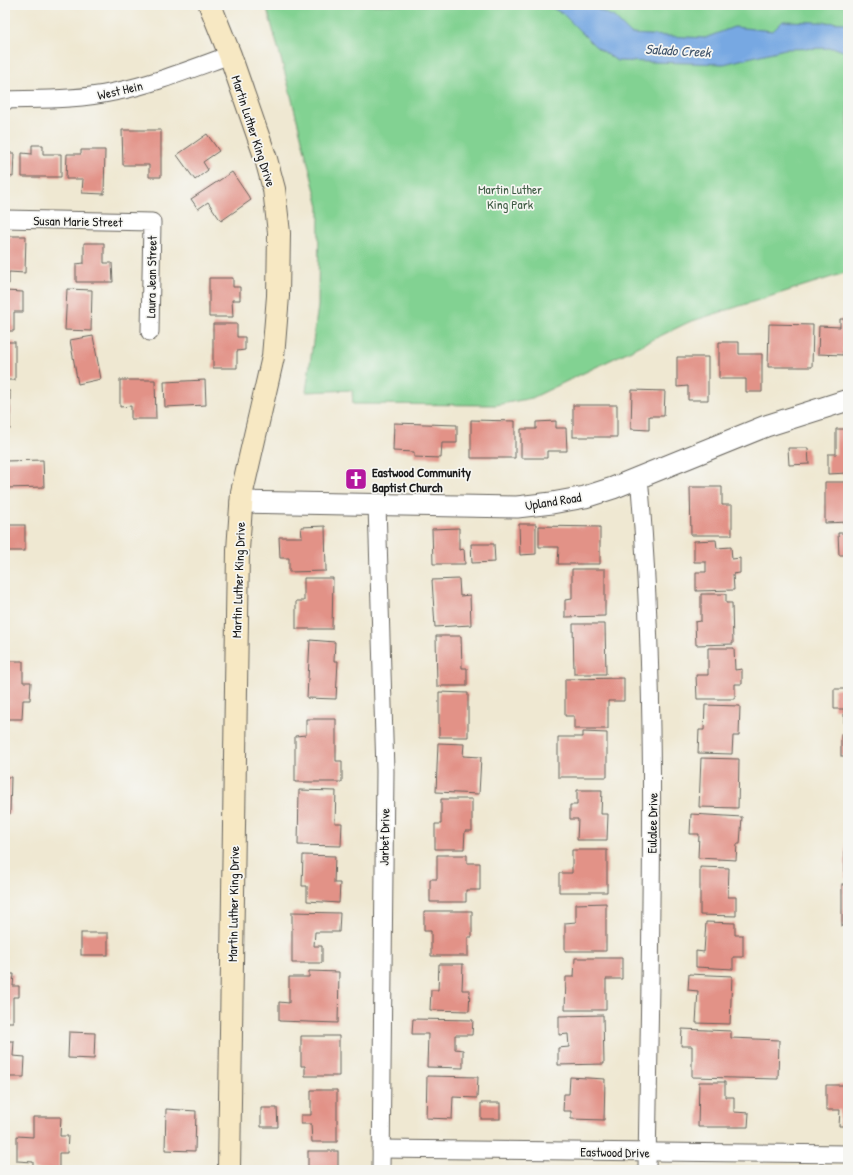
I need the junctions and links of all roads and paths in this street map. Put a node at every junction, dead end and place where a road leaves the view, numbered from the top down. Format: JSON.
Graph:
{"nodes":[{"id":1,"x":210,"y":5,"type":"edge"},
{"id":2,"x":230,"y":55,"type":"junction"},
{"id":3,"x":5,"y":100,"type":"edge"},
{"id":4,"x":5,"y":220,"type":"edge"},
{"id":5,"x":152,"y":222,"type":"joint"},
{"id":6,"x":150,"y":332,"type":"dead end"},
{"id":7,"x":848,"y":400,"type":"edge"},
{"id":8,"x":639,"y":476,"type":"junction"},
{"id":9,"x":241,"y":502,"type":"junction"},
{"id":10,"x":377,"y":504,"type":"junction"},
{"id":11,"x":381,"y":1149,"type":"junction"},
{"id":12,"x":647,"y":1152,"type":"junction"},
{"id":13,"x":848,"y":1154,"type":"edge"},
{"id":14,"x":229,"y":1170,"type":"edge"},
{"id":15,"x":381,"y":1170,"type":"edge"},
{"id":16,"x":647,"y":1170,"type":"edge"}],
"edges":[{"from":1,"to":2,"type":"main road","name":"Martin Luther King Drive"},
{"from":2,"to":3,"type":"street","name":"West Hein"},
{"from":2,"to":9,"type":"main road","name":"Martin Luther King Drive"},
{"from":4,"to":5,"type":"street","name":"Susan Marie Street"},
{"from":5,"to":6,"type":"street","name":"Laura Jean Street"},
{"from":7,"to":8,"type":"street","name":"Upland Road"},
{"from":8,"to":10,"type":"street","name":"Upland Road"},
{"from":8,"to":12,"type":"street","name":"Eulalee Drive"},
{"from":9,"to":10,"type":"street","name":"Upland Road"},
{"from":9,"to":14,"type":"main road","name":"Martin Luther King Drive"},
{"from":10,"to":11,"type":"street","name":"Jarbet Drive"},
{"from":11,"to":12,"type":"street","name":"Eastwood Drive"},
{"from":11,"to":15,"type":"street","name":"Jarbet Drive"},
{"from":12,"to":13,"type":"street","name":"Eastwood Drive"},
{"from":12,"to":16,"type":"street","name":"Eulalee Drive"}]}
